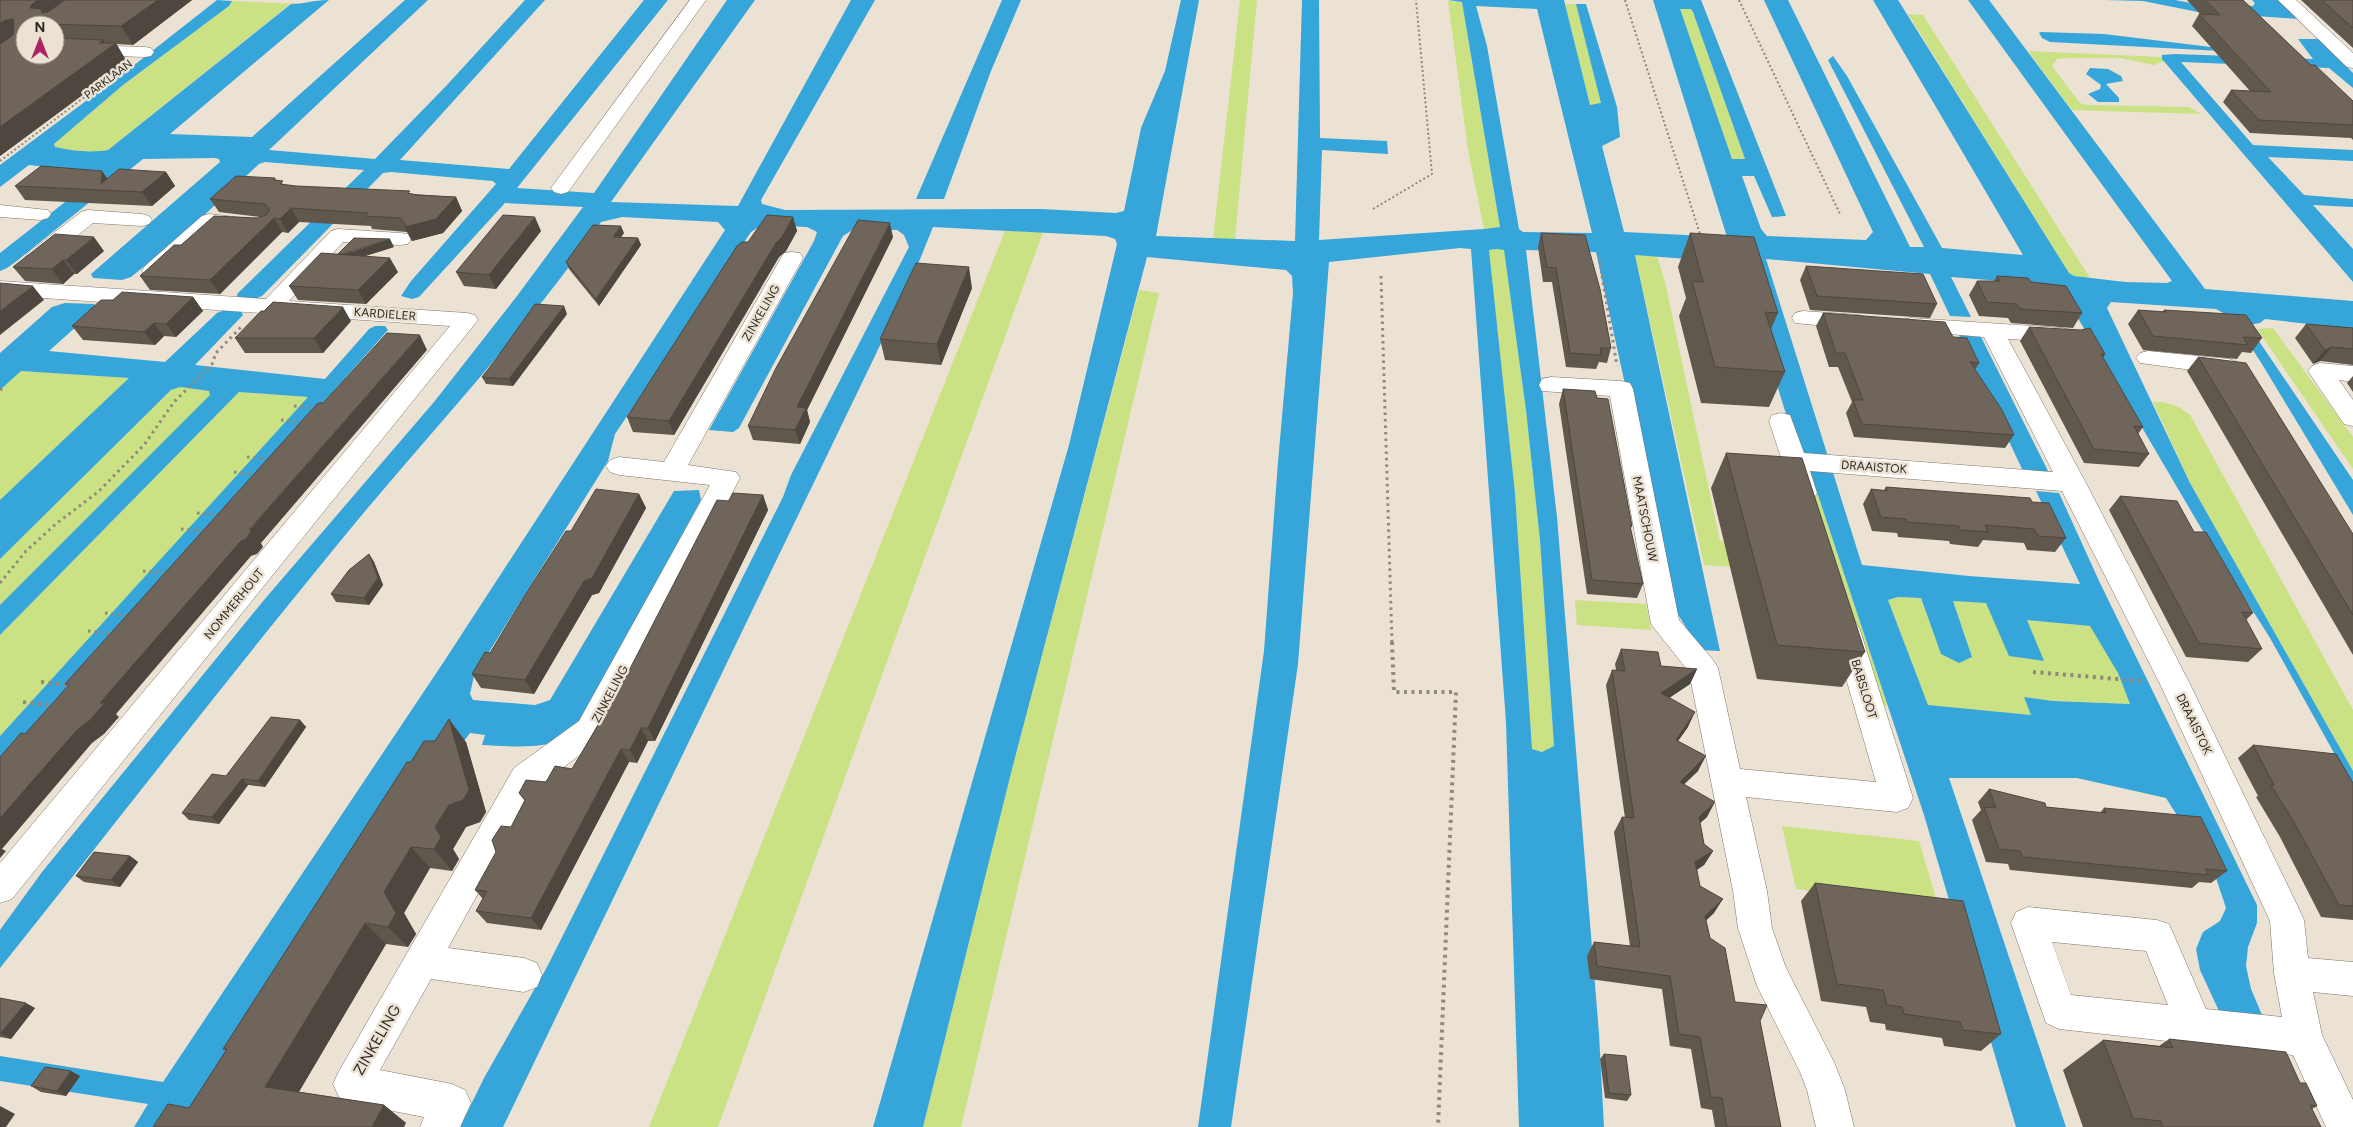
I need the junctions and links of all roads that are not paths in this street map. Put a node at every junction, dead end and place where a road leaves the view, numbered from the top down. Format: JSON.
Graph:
{"nodes":[{"id":1,"x":698,"y":0,"type":"edge"},
{"id":2,"x":2286,"y":0,"type":"edge"},
{"id":3,"x":65,"y":49,"type":"edge"},
{"id":4,"x":145,"y":52,"type":"road end"},
{"id":5,"x":2353,"y":64,"type":"edge"},
{"id":6,"x":561,"y":188,"type":"dead end"},
{"id":7,"x":0,"y":211,"type":"edge"},
{"id":8,"x":41,"y":214,"type":"dead end"},
{"id":9,"x":142,"y":220,"type":"dead end"},
{"id":10,"x":266,"y":224,"type":"edge"},
{"id":11,"x":400,"y":239,"type":"dead end"},
{"id":12,"x":792,"y":258,"type":"dead end"},
{"id":13,"x":0,"y":288,"type":"edge"},
{"id":14,"x":126,"y":296,"type":"junction"},
{"id":15,"x":272,"y":306,"type":"junction"},
{"id":16,"x":1803,"y":318,"type":"dead end"},
{"id":17,"x":467,"y":320,"type":"joint"},
{"id":18,"x":1985,"y":330,"type":"junction"},
{"id":19,"x":2072,"y":335,"type":"edge"},
{"id":20,"x":2148,"y":358,"type":"dead end"},
{"id":21,"x":2353,"y":374,"type":"edge"},
{"id":22,"x":2250,"y":377,"type":"edge"},
{"id":23,"x":1551,"y":385,"type":"dead end"},
{"id":24,"x":2353,"y":418,"type":"edge"},
{"id":25,"x":1781,"y":421,"type":"dead end"},
{"id":26,"x":1794,"y":461,"type":"junction"},
{"id":27,"x":619,"y":466,"type":"dead end"},
{"id":28,"x":671,"y":472,"type":"junction"},
{"id":29,"x":2065,"y":482,"type":"junction"},
{"id":30,"x":1811,"y":515,"type":"edge"},
{"id":31,"x":1840,"y":609,"type":"edge"},
{"id":32,"x":1727,"y":782,"type":"junction"},
{"id":33,"x":0,"y":888,"type":"edge"},
{"id":34,"x":422,"y":961,"type":"junction"},
{"id":35,"x":2292,"y":973,"type":"junction"},
{"id":36,"x":524,"y":975,"type":"dead end"},
{"id":37,"x":2353,"y":979,"type":"edge"},
{"id":38,"x":2195,"y":1026,"type":"junction"},
{"id":39,"x":2304,"y":1038,"type":"junction"},
{"id":40,"x":439,"y":1127,"type":"edge"},
{"id":41,"x":1835,"y":1127,"type":"edge"},
{"id":42,"x":2346,"y":1127,"type":"edge"}],
"edges":[{"from":1,"to":6,"type":"street"},
{"from":2,"to":5,"type":"street"},
{"from":3,"to":4,"type":"street","name":"PARKLAAN"},
{"from":7,"to":8,"type":"street"},
{"from":9,"to":13,"type":"street","name":"KARDIELER"},
{"from":10,"to":14,"type":"street"},
{"from":11,"to":15,"type":"street"},
{"from":12,"to":28,"type":"street","name":"ZINKELING"},
{"from":13,"to":14,"type":"street","name":"KARDIELER"},
{"from":14,"to":15,"type":"street","name":"KARDIELER"},
{"from":15,"to":17,"type":"street","name":"KARDIELER"},
{"from":16,"to":18,"type":"street"},
{"from":17,"to":33,"type":"street","name":"NOMMERHOUT"},
{"from":18,"to":19,"type":"street"},
{"from":18,"to":29,"type":"street","name":"DRAAISTOK"},
{"from":20,"to":22,"type":"street"},
{"from":21,"to":24,"type":"street"},
{"from":23,"to":32,"type":"street","name":"MAATSCHOUW"},
{"from":25,"to":26,"type":"street"},
{"from":26,"to":29,"type":"street","name":"DRAAISTOK"},
{"from":26,"to":30,"type":"street"},
{"from":27,"to":28,"type":"street","name":"ZINKELING"},
{"from":28,"to":34,"type":"street","name":"ZINKELING"},
{"from":29,"to":35,"type":"street","name":"DRAAISTOK"},
{"from":31,"to":32,"type":"street","name":"BABSLOOT"},
{"from":32,"to":41,"type":"street"},
{"from":34,"to":36,"type":"street"},
{"from":34,"to":40,"type":"street","name":"ZINKELING"},
{"from":35,"to":37,"type":"street"},
{"from":35,"to":39,"type":"street","name":"DRAAISTOK"},
{"from":38,"to":38,"type":"street"},
{"from":38,"to":39,"type":"street"},
{"from":39,"to":42,"type":"street","name":"DRAAISTOK"}]}
